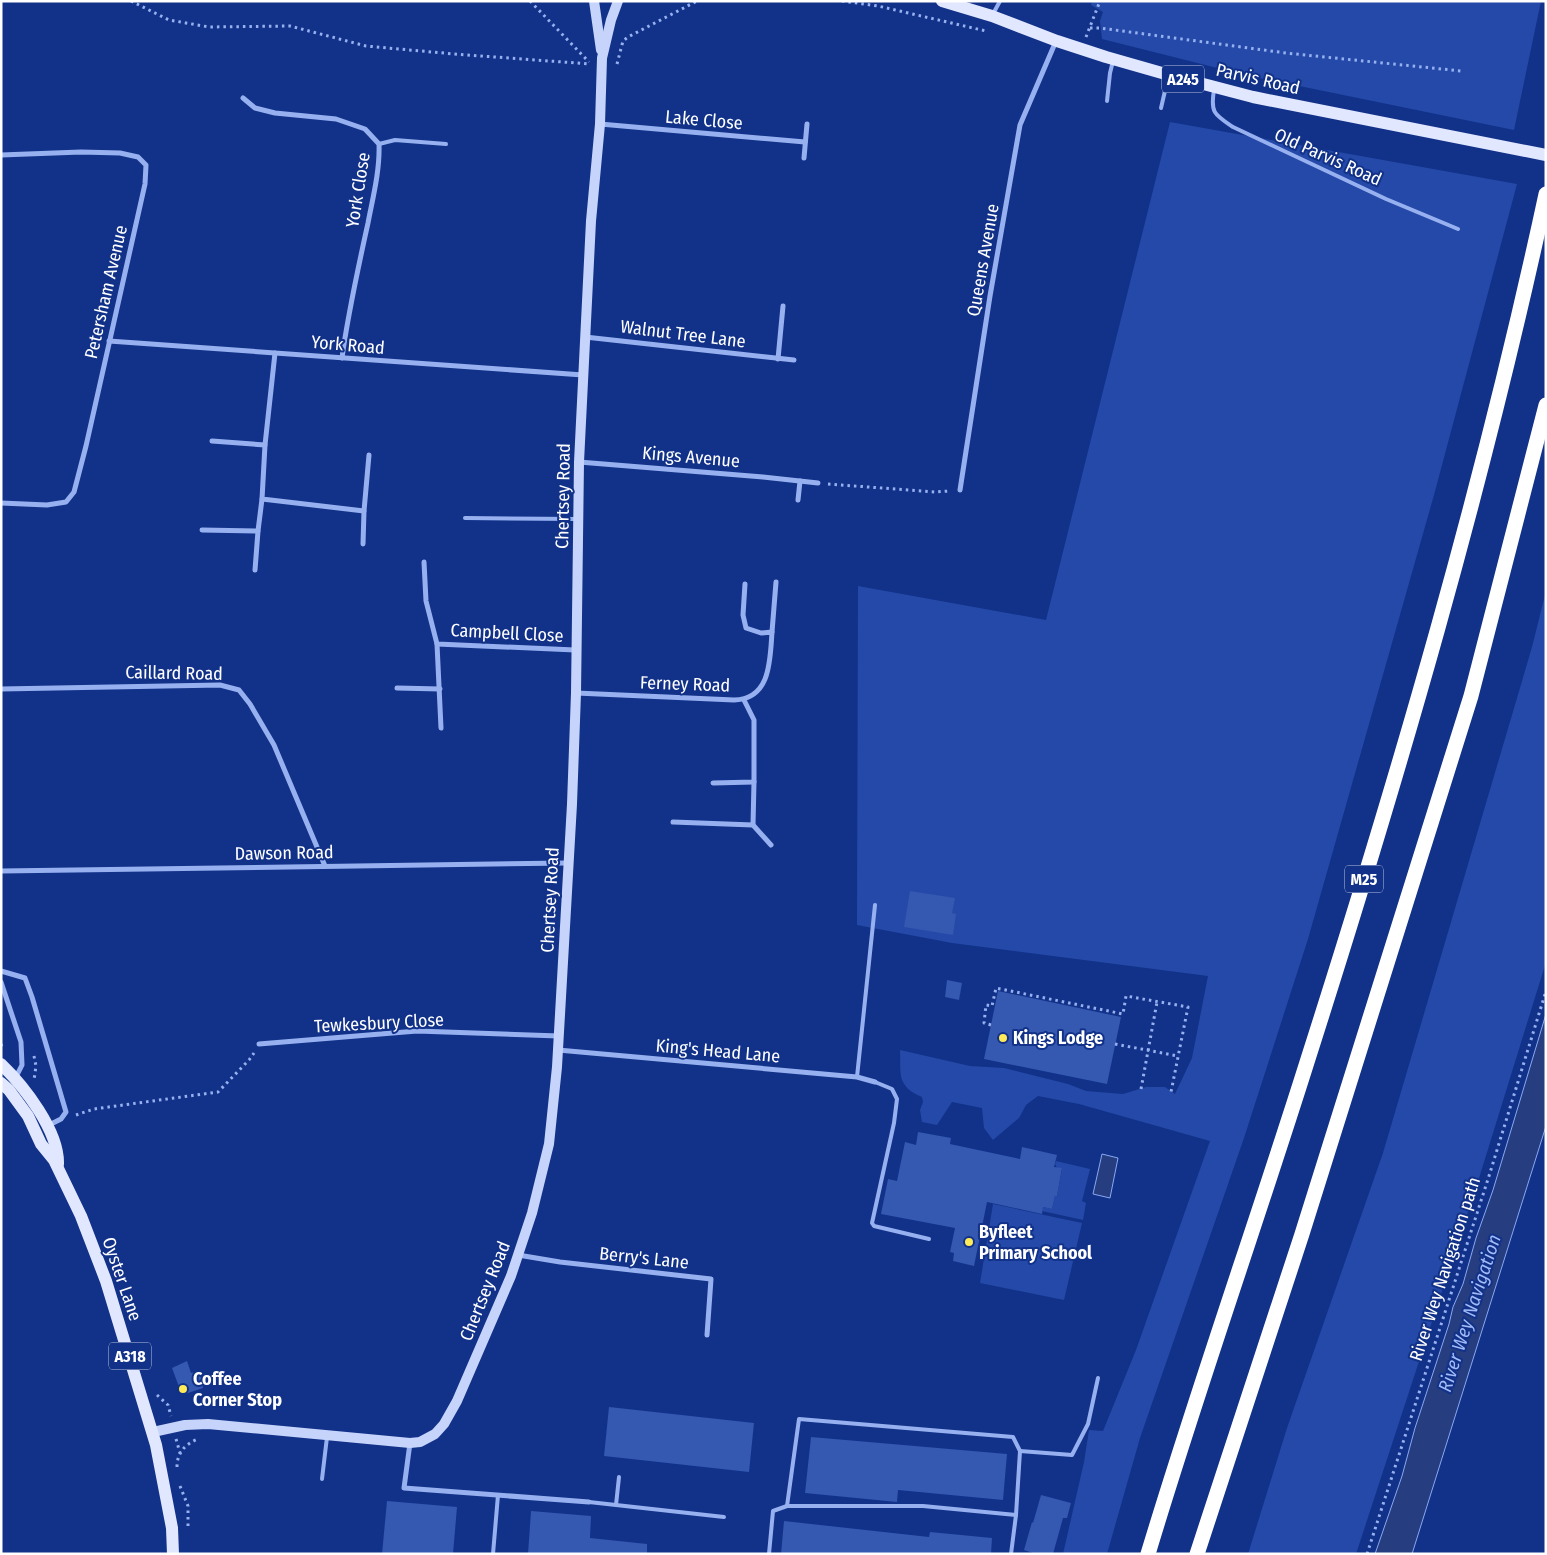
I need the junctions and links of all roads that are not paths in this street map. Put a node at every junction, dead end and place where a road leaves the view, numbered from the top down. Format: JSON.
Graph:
{"nodes":[{"id":1,"x":594,"y":1,"type":"edge"},
{"id":2,"x":618,"y":1,"type":"edge"},
{"id":3,"x":942,"y":1,"type":"edge"},
{"id":4,"x":1000,"y":1,"type":"edge"},
{"id":5,"x":992,"y":16,"type":"junction"},
{"id":6,"x":1057,"y":41,"type":"junction"},
{"id":7,"x":602,"y":58,"type":"junction"},
{"id":8,"x":1114,"y":59,"type":"junction"},
{"id":9,"x":1169,"y":76,"type":"junction"},
{"id":10,"x":1215,"y":88,"type":"junction"},
{"id":11,"x":243,"y":98,"type":"dead end"},
{"id":12,"x":1108,"y":101,"type":"dead end"},
{"id":13,"x":1161,"y":108,"type":"dead end"},
{"id":14,"x":600,"y":124,"type":"junction"},
{"id":15,"x":807,"y":124,"type":"dead end"},
{"id":16,"x":805,"y":142,"type":"junction"},
{"id":17,"x":379,"y":144,"type":"junction"},
{"id":18,"x":446,"y":144,"type":"dead end"},
{"id":19,"x":1,"y":155,"type":"edge"},
{"id":20,"x":1546,"y":156,"type":"edge"},
{"id":21,"x":804,"y":158,"type":"dead end"},
{"id":22,"x":1546,"y":194,"type":"edge"},
{"id":23,"x":1458,"y":229,"type":"dead end"},
{"id":24,"x":783,"y":306,"type":"dead end"},
{"id":25,"x":586,"y":336,"type":"junction"},
{"id":26,"x":109,"y":342,"type":"junction"},
{"id":27,"x":276,"y":353,"type":"junction"},
{"id":28,"x":342,"y":358,"type":"junction"},
{"id":29,"x":778,"y":359,"type":"junction"},
{"id":30,"x":794,"y":360,"type":"dead end"},
{"id":31,"x":584,"y":376,"type":"junction"},
{"id":32,"x":1546,"y":405,"type":"edge"},
{"id":33,"x":212,"y":440,"type":"dead end"},
{"id":34,"x":265,"y":445,"type":"junction"},
{"id":35,"x":369,"y":455,"type":"dead end"},
{"id":36,"x":579,"y":462,"type":"junction"},
{"id":37,"x":800,"y":481,"type":"junction"},
{"id":38,"x":818,"y":483,"type":"road end"},
{"id":39,"x":960,"y":490,"type":"road end"},
{"id":40,"x":262,"y":499,"type":"junction"},
{"id":41,"x":798,"y":500,"type":"dead end"},
{"id":42,"x":1,"y":502,"type":"edge"},
{"id":43,"x":364,"y":511,"type":"junction"},
{"id":44,"x":465,"y":518,"type":"dead end"},
{"id":45,"x":579,"y":519,"type":"junction"},
{"id":46,"x":202,"y":530,"type":"dead end"},
{"id":47,"x":258,"y":531,"type":"junction"},
{"id":48,"x":363,"y":544,"type":"dead end"},
{"id":49,"x":424,"y":562,"type":"dead end"},
{"id":50,"x":255,"y":570,"type":"dead end"},
{"id":51,"x":776,"y":582,"type":"dead end"},
{"id":52,"x":745,"y":584,"type":"dead end"},
{"id":53,"x":772,"y":632,"type":"junction"},
{"id":54,"x":437,"y":644,"type":"junction"},
{"id":55,"x":575,"y":650,"type":"junction"},
{"id":56,"x":397,"y":688,"type":"dead end"},
{"id":57,"x":1,"y":689,"type":"edge"},
{"id":58,"x":440,"y":689,"type":"junction"},
{"id":59,"x":576,"y":693,"type":"junction"},
{"id":60,"x":744,"y":700,"type":"junction"},
{"id":61,"x":441,"y":728,"type":"dead end"},
{"id":62,"x":754,"y":782,"type":"junction"},
{"id":63,"x":713,"y":783,"type":"dead end"},
{"id":64,"x":673,"y":822,"type":"dead end"},
{"id":65,"x":753,"y":825,"type":"junction"},
{"id":66,"x":771,"y":844,"type":"dead end"},
{"id":67,"x":568,"y":863,"type":"junction"},
{"id":68,"x":325,"y":866,"type":"junction"},
{"id":69,"x":1,"y":871,"type":"edge"},
{"id":70,"x":875,"y":905,"type":"dead end"},
{"id":71,"x":1,"y":971,"type":"edge"},
{"id":72,"x":1,"y":982,"type":"edge"},
{"id":73,"x":559,"y":1036,"type":"junction"},
{"id":74,"x":259,"y":1044,"type":"road end"},
{"id":75,"x":558,"y":1050,"type":"junction"},
{"id":76,"x":1,"y":1064,"type":"edge"},
{"id":77,"x":857,"y":1077,"type":"junction"},
{"id":78,"x":16,"y":1078,"type":"junction"},
{"id":79,"x":875,"y":1082,"type":"joint"},
{"id":80,"x":1,"y":1083,"type":"edge"},
{"id":81,"x":45,"y":1128,"type":"junction"},
{"id":82,"x":929,"y":1239,"type":"dead end"},
{"id":83,"x":518,"y":1255,"type":"junction"},
{"id":84,"x":707,"y":1335,"type":"dead end"},
{"id":85,"x":1098,"y":1378,"type":"dead end"},
{"id":86,"x":153,"y":1432,"type":"junction"},
{"id":87,"x":327,"y":1436,"type":"junction"},
{"id":88,"x":410,"y":1443,"type":"junction"},
{"id":89,"x":1020,"y":1451,"type":"junction"},
{"id":90,"x":619,"y":1477,"type":"dead end"},
{"id":91,"x":322,"y":1479,"type":"dead end"},
{"id":92,"x":498,"y":1495,"type":"junction"},
{"id":93,"x":588,"y":1502,"type":"joint"},
{"id":94,"x":616,"y":1505,"type":"junction"},
{"id":95,"x":787,"y":1506,"type":"junction"},
{"id":96,"x":1016,"y":1515,"type":"junction"},
{"id":97,"x":724,"y":1517,"type":"dead end"},
{"id":98,"x":173,"y":1554,"type":"edge"},
{"id":99,"x":493,"y":1554,"type":"edge"},
{"id":100,"x":769,"y":1554,"type":"edge"},
{"id":101,"x":1011,"y":1554,"type":"edge"},
{"id":102,"x":1148,"y":1554,"type":"edge"},
{"id":103,"x":1197,"y":1554,"type":"edge"}],
"edges":[{"from":1,"to":7,"type":"street","name":"Chertsey Road"},
{"from":2,"to":7,"type":"street","name":"Chertsey Road"},
{"from":3,"to":5,"type":"main road","name":"Parvis Road","number":"A245"},
{"from":4,"to":5,"type":"lane"},
{"from":5,"to":6,"type":"main road","name":"Parvis Road","number":"A245"},
{"from":6,"to":8,"type":"main road","name":"Parvis Road","number":"A245"},
{"from":6,"to":39,"type":"street","name":"Queens Avenue"},
{"from":7,"to":14,"type":"street","name":"Chertsey Road"},
{"from":8,"to":9,"type":"main road","name":"Parvis Road","number":"A245"},
{"from":8,"to":12,"type":"lane"},
{"from":9,"to":10,"type":"main road","name":"Parvis Road","number":"A245"},
{"from":9,"to":13,"type":"lane"},
{"from":10,"to":20,"type":"main road","name":"Parvis Road","number":"A245"},
{"from":10,"to":23,"type":"lane","name":"Old Parvis Road"},
{"from":11,"to":17,"type":"street","name":"York Close"},
{"from":14,"to":16,"type":"street","name":"Lake Close"},
{"from":14,"to":25,"type":"street","name":"Chertsey Road"},
{"from":15,"to":16,"type":"street"},
{"from":16,"to":21,"type":"street"},
{"from":17,"to":18,"type":"lane"},
{"from":17,"to":28,"type":"street","name":"York Close"},
{"from":19,"to":26,"type":"street","name":"Petersham Avenue"},
{"from":22,"to":102,"type":"highway","number":"M25"},
{"from":24,"to":29,"type":"street"},
{"from":25,"to":29,"type":"street","name":"Walnut Tree Lane"},
{"from":25,"to":31,"type":"street","name":"Chertsey Road"},
{"from":26,"to":27,"type":"street","name":"York Road"},
{"from":26,"to":42,"type":"street","name":"Petersham Avenue"},
{"from":27,"to":28,"type":"street","name":"York Road"},
{"from":27,"to":34,"type":"street"},
{"from":28,"to":31,"type":"street","name":"York Road"},
{"from":29,"to":30,"type":"street","name":"Walnut Tree Lane"},
{"from":31,"to":36,"type":"street","name":"Chertsey Road"},
{"from":32,"to":103,"type":"highway","number":"M25"},
{"from":33,"to":34,"type":"street"},
{"from":34,"to":40,"type":"street"},
{"from":35,"to":43,"type":"street"},
{"from":36,"to":37,"type":"street","name":"Kings Avenue"},
{"from":36,"to":45,"type":"street","name":"Chertsey Road"},
{"from":37,"to":38,"type":"street","name":"Kings Avenue"},
{"from":37,"to":41,"type":"street"},
{"from":40,"to":43,"type":"street"},
{"from":40,"to":47,"type":"street"},
{"from":43,"to":48,"type":"street"},
{"from":44,"to":45,"type":"lane"},
{"from":45,"to":55,"type":"street","name":"Chertsey Road"},
{"from":46,"to":47,"type":"street"},
{"from":47,"to":50,"type":"street"},
{"from":49,"to":54,"type":"street","name":"Campbell Close"},
{"from":51,"to":53,"type":"street","name":"Ferney Road"},
{"from":52,"to":53,"type":"street"},
{"from":53,"to":60,"type":"street","name":"Ferney Road"},
{"from":54,"to":55,"type":"street","name":"Campbell Close"},
{"from":54,"to":58,"type":"street","name":"Campbell Close"},
{"from":55,"to":59,"type":"street","name":"Chertsey Road"},
{"from":56,"to":58,"type":"street"},
{"from":57,"to":68,"type":"street","name":"Caillard Road"},
{"from":58,"to":61,"type":"street","name":"Campbell Close"},
{"from":59,"to":60,"type":"street","name":"Ferney Road"},
{"from":59,"to":67,"type":"street","name":"Chertsey Road"},
{"from":60,"to":62,"type":"street"},
{"from":62,"to":63,"type":"street"},
{"from":62,"to":65,"type":"street"},
{"from":64,"to":65,"type":"street"},
{"from":65,"to":66,"type":"street"},
{"from":67,"to":68,"type":"street","name":"Dawson Road"},
{"from":67,"to":73,"type":"street","name":"Chertsey Road"},
{"from":68,"to":69,"type":"street","name":"Dawson Road"},
{"from":70,"to":77,"type":"lane"},
{"from":71,"to":81,"type":"street"},
{"from":72,"to":78,"type":"street"},
{"from":73,"to":74,"type":"street","name":"Tewkesbury Close"},
{"from":73,"to":75,"type":"street","name":"Chertsey Road"},
{"from":75,"to":77,"type":"street","name":"King's Head Lane"},
{"from":75,"to":83,"type":"street","name":"Chertsey Road"},
{"from":76,"to":78,"type":"main road","number":"A318"},
{"from":77,"to":79,"type":"street","name":"King's Head Lane"},
{"from":78,"to":81,"type":"main road","name":"Oyster Lane","number":"A318"},
{"from":79,"to":82,"type":"lane"},
{"from":80,"to":81,"type":"main road","name":"Oyster Lane","number":"A318"},
{"from":81,"to":86,"type":"main road","name":"Oyster Lane","number":"A318"},
{"from":83,"to":84,"type":"street","name":"Berry's Lane"},
{"from":83,"to":88,"type":"street","name":"Chertsey Road"},
{"from":85,"to":89,"type":"lane"},
{"from":86,"to":87,"type":"street","name":"Chertsey Road"},
{"from":86,"to":98,"type":"main road","name":"Oyster Lane","number":"A318"},
{"from":87,"to":88,"type":"street","name":"Chertsey Road"},
{"from":87,"to":91,"type":"lane"},
{"from":88,"to":92,"type":"street"},
{"from":89,"to":95,"type":"lane"},
{"from":89,"to":96,"type":"lane"},
{"from":90,"to":94,"type":"lane"},
{"from":92,"to":93,"type":"street"},
{"from":92,"to":99,"type":"lane"},
{"from":93,"to":94,"type":"lane"},
{"from":94,"to":97,"type":"lane"},
{"from":95,"to":96,"type":"lane"},
{"from":95,"to":100,"type":"lane"},
{"from":96,"to":101,"type":"lane"}]}
